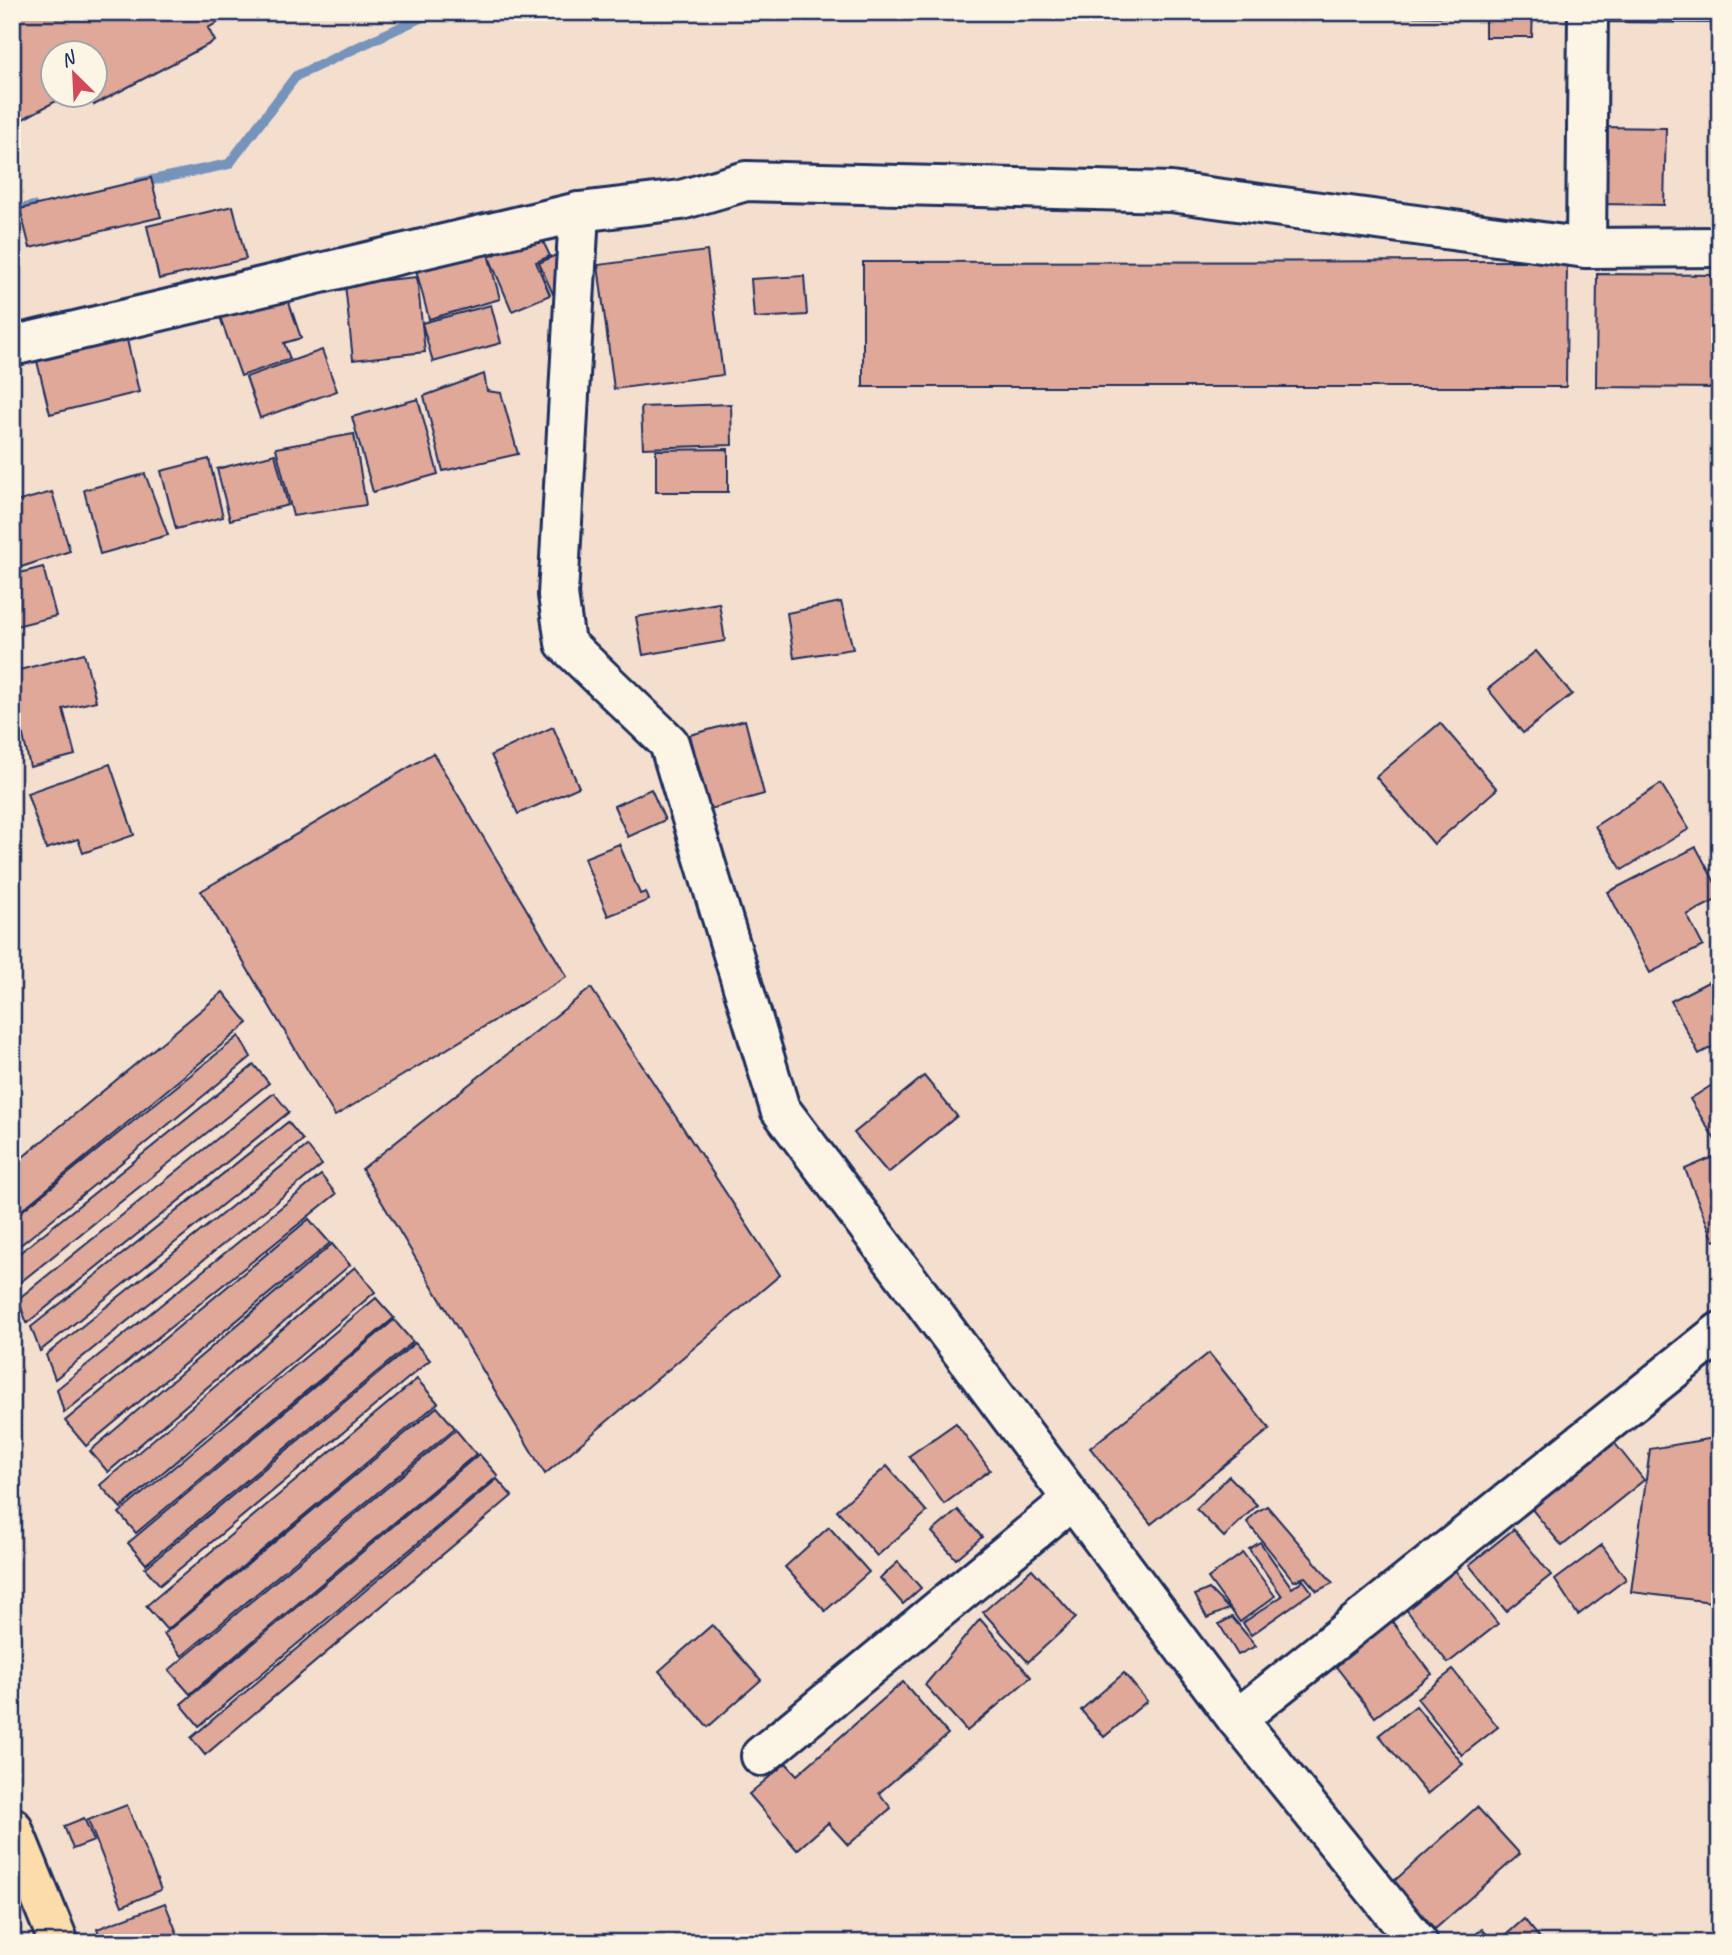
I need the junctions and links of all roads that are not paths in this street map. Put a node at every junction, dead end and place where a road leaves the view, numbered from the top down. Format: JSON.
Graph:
{"nodes":[{"id":1,"x":1588,"y":12,"type":"edge"},
{"id":2,"x":579,"y":212,"type":"junction"},
{"id":3,"x":1720,"y":247,"type":"edge"},
{"id":4,"x":1586,"y":248,"type":"junction"},
{"id":5,"x":12,"y":346,"type":"edge"},
{"id":6,"x":1720,"y":1332,"type":"edge"},
{"id":7,"x":1073,"y":1500,"type":"junction"},
{"id":8,"x":1237,"y":1719,"type":"junction"},
{"id":9,"x":761,"y":1756,"type":"dead end"},
{"id":10,"x":12,"y":1827,"type":"edge"},
{"id":11,"x":59,"y":1943,"type":"edge"},
{"id":12,"x":1418,"y":1943,"type":"edge"}],
"edges":[{"from":1,"to":4,"type":"street"},
{"from":2,"to":4,"type":"street"},
{"from":2,"to":5,"type":"street"},
{"from":2,"to":7,"type":"street"},
{"from":3,"to":4,"type":"street"},
{"from":6,"to":8,"type":"street"},
{"from":7,"to":8,"type":"street"},
{"from":7,"to":9,"type":"street"},
{"from":8,"to":12,"type":"street"},
{"from":10,"to":11,"type":"main road"}]}
